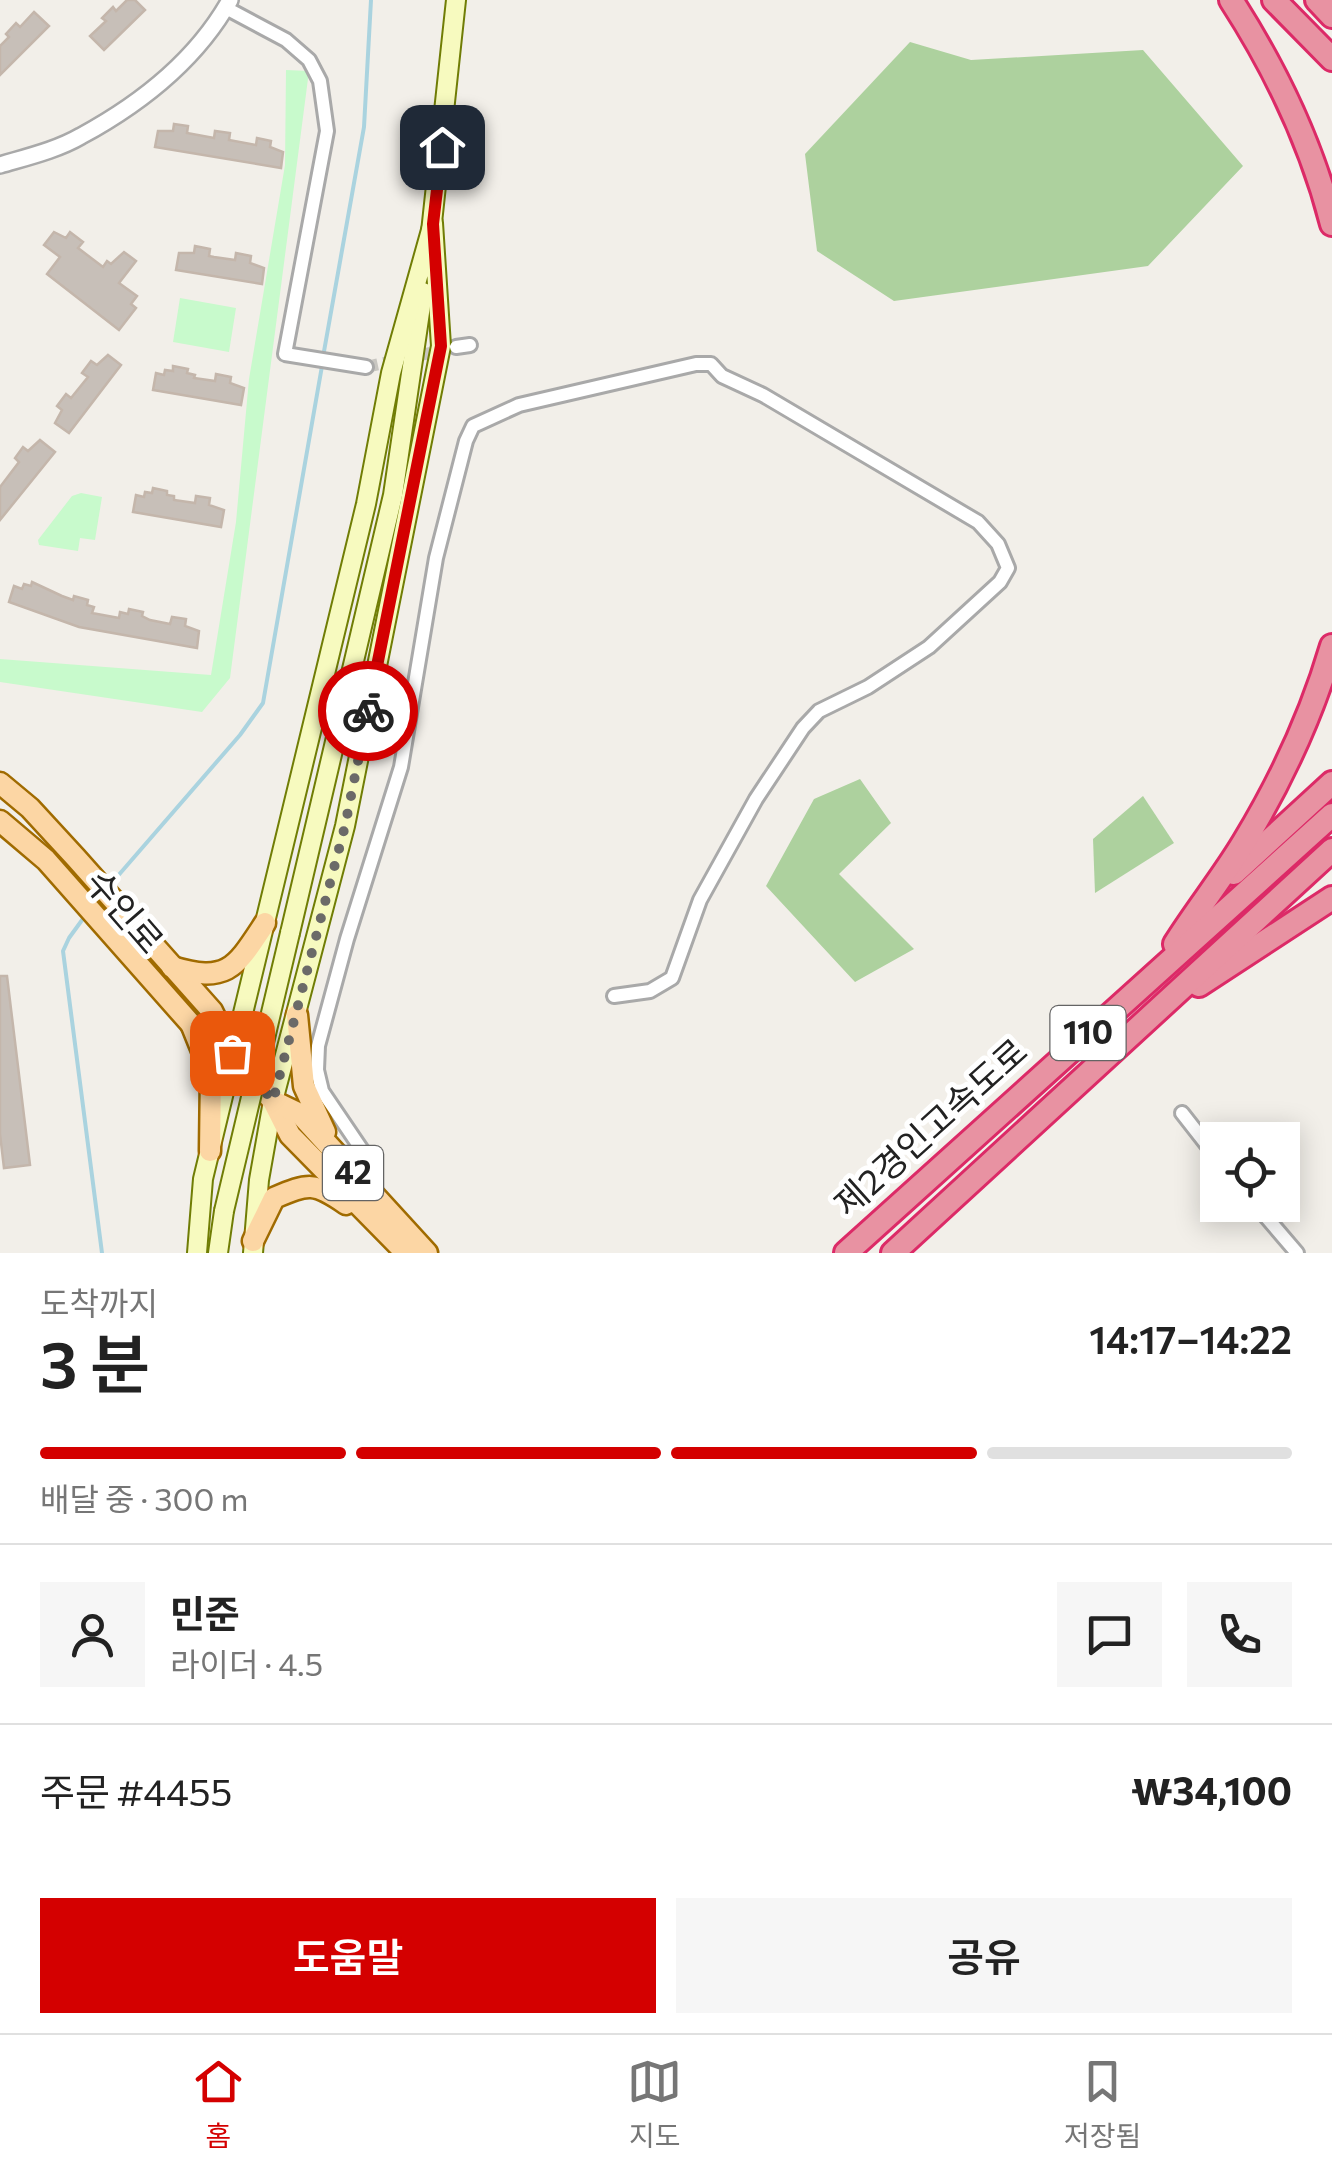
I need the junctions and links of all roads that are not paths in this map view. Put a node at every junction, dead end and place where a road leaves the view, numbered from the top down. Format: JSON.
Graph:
{"nodes":[{"id":1,"x":456,"y":0,"type":"edge"},
{"id":2,"x":1231,"y":0,"type":"edge"},
{"id":3,"x":1274,"y":0,"type":"edge"},
{"id":4,"x":1317,"y":0,"type":"edge"},
{"id":5,"x":228,"y":4,"type":"edge"},
{"id":6,"x":1332,"y":16,"type":"edge"},
{"id":7,"x":1332,"y":59,"type":"edge"},
{"id":8,"x":0,"y":165,"type":"edge"},
{"id":9,"x":433,"y":224,"type":"junction"},
{"id":10,"x":1332,"y":224,"type":"edge"},
{"id":11,"x":366,"y":368,"type":"tunnel mouth"},
{"id":12,"x":1332,"y":646,"type":"edge"},
{"id":13,"x":0,"y":782,"type":"edge"},
{"id":14,"x":1332,"y":784,"type":"edge"},
{"id":15,"x":1332,"y":815,"type":"edge"},
{"id":16,"x":0,"y":820,"type":"edge"},
{"id":17,"x":1332,"y":850,"type":"edge"},
{"id":18,"x":1332,"y":898,"type":"edge"},
{"id":19,"x":1202,"y":902,"type":"junction"},
{"id":20,"x":265,"y":923,"type":"junction"},
{"id":21,"x":172,"y":967,"type":"junction"},
{"id":22,"x":1160,"y":968,"type":"junction"},
{"id":23,"x":614,"y":996,"type":"dead end"},
{"id":24,"x":297,"y":1015,"type":"junction"},
{"id":25,"x":1146,"y":1020,"type":"junction"},
{"id":26,"x":192,"y":1024,"type":"junction"},
{"id":27,"x":232,"y":1053,"type":"junction"},
{"id":28,"x":273,"y":1101,"type":"junction"},
{"id":29,"x":1182,"y":1113,"type":"dead end"},
{"id":30,"x":1200,"y":1136,"type":"edge"},
{"id":31,"x":210,"y":1152,"type":"junction"},
{"id":32,"x":334,"y":1152,"type":"junction"},
{"id":33,"x":360,"y":1182,"type":"junction"},
{"id":34,"x":1271,"y":1222,"type":"edge"},
{"id":35,"x":388,"y":1234,"type":"junction"},
{"id":36,"x":253,"y":1247,"type":"edge"},
{"id":37,"x":196,"y":1253,"type":"edge"},
{"id":38,"x":218,"y":1253,"type":"edge"},
{"id":39,"x":406,"y":1253,"type":"edge"},
{"id":40,"x":427,"y":1253,"type":"edge"},
{"id":41,"x":846,"y":1253,"type":"edge"},
{"id":42,"x":893,"y":1253,"type":"edge"},
{"id":43,"x":1297,"y":1253,"type":"edge"}],
"edges":[{"from":1,"to":9,"type":"main road"},
{"from":2,"to":10,"type":"highway"},
{"from":3,"to":7,"type":"highway"},
{"from":4,"to":6,"type":"highway"},
{"from":5,"to":8,"type":"street"},
{"from":5,"to":11,"type":"street"},
{"from":9,"to":20,"type":"main road"},
{"from":9,"to":24,"type":"main road"},
{"from":9,"to":38,"type":"main road","bridge":true},
{"from":12,"to":19,"type":"highway"},
{"from":13,"to":21,"type":"main road","name":"수인로","number":"42"},
{"from":14,"to":19,"type":"highway"},
{"from":15,"to":22,"type":"highway","name":"제2경인고속도로","number":"110"},
{"from":16,"to":26,"type":"main road","name":"수인로","number":"42"},
{"from":17,"to":25,"type":"highway","name":"제2경인고속도로","number":"110"},
{"from":18,"to":25,"type":"highway"},
{"from":19,"to":22,"type":"highway"},
{"from":20,"to":21,"type":"main road"},
{"from":20,"to":27,"type":"main road"},
{"from":21,"to":27,"type":"main road","name":"수인로","number":"42"},
{"from":22,"to":41,"type":"highway","name":"제2경인고속도로","number":"110"},
{"from":23,"to":33,"type":"street"},
{"from":24,"to":28,"type":"main road"},
{"from":24,"to":32,"type":"main road"},
{"from":25,"to":42,"type":"highway","name":"제2경인고속도로","number":"110"},
{"from":26,"to":27,"type":"main road","name":"수인로","number":"42"},
{"from":26,"to":31,"type":"main road"},
{"from":27,"to":28,"type":"main road","name":"수인로","number":"42"},
{"from":27,"to":31,"type":"main road"},
{"from":28,"to":32,"type":"main road","name":"수인로","number":"42"},
{"from":28,"to":35,"type":"main road","name":"수인로","number":"42"},
{"from":28,"to":36,"type":"main road"},
{"from":29,"to":30,"type":"street"},
{"from":31,"to":37,"type":"main road"},
{"from":32,"to":33,"type":"main road","name":"수인로","number":"42"},
{"from":33,"to":40,"type":"main road","name":"수인로","number":"42"},
{"from":34,"to":43,"type":"street"},
{"from":35,"to":36,"type":"main road"},
{"from":35,"to":39,"type":"main road","name":"수인로","number":"42"}]}
